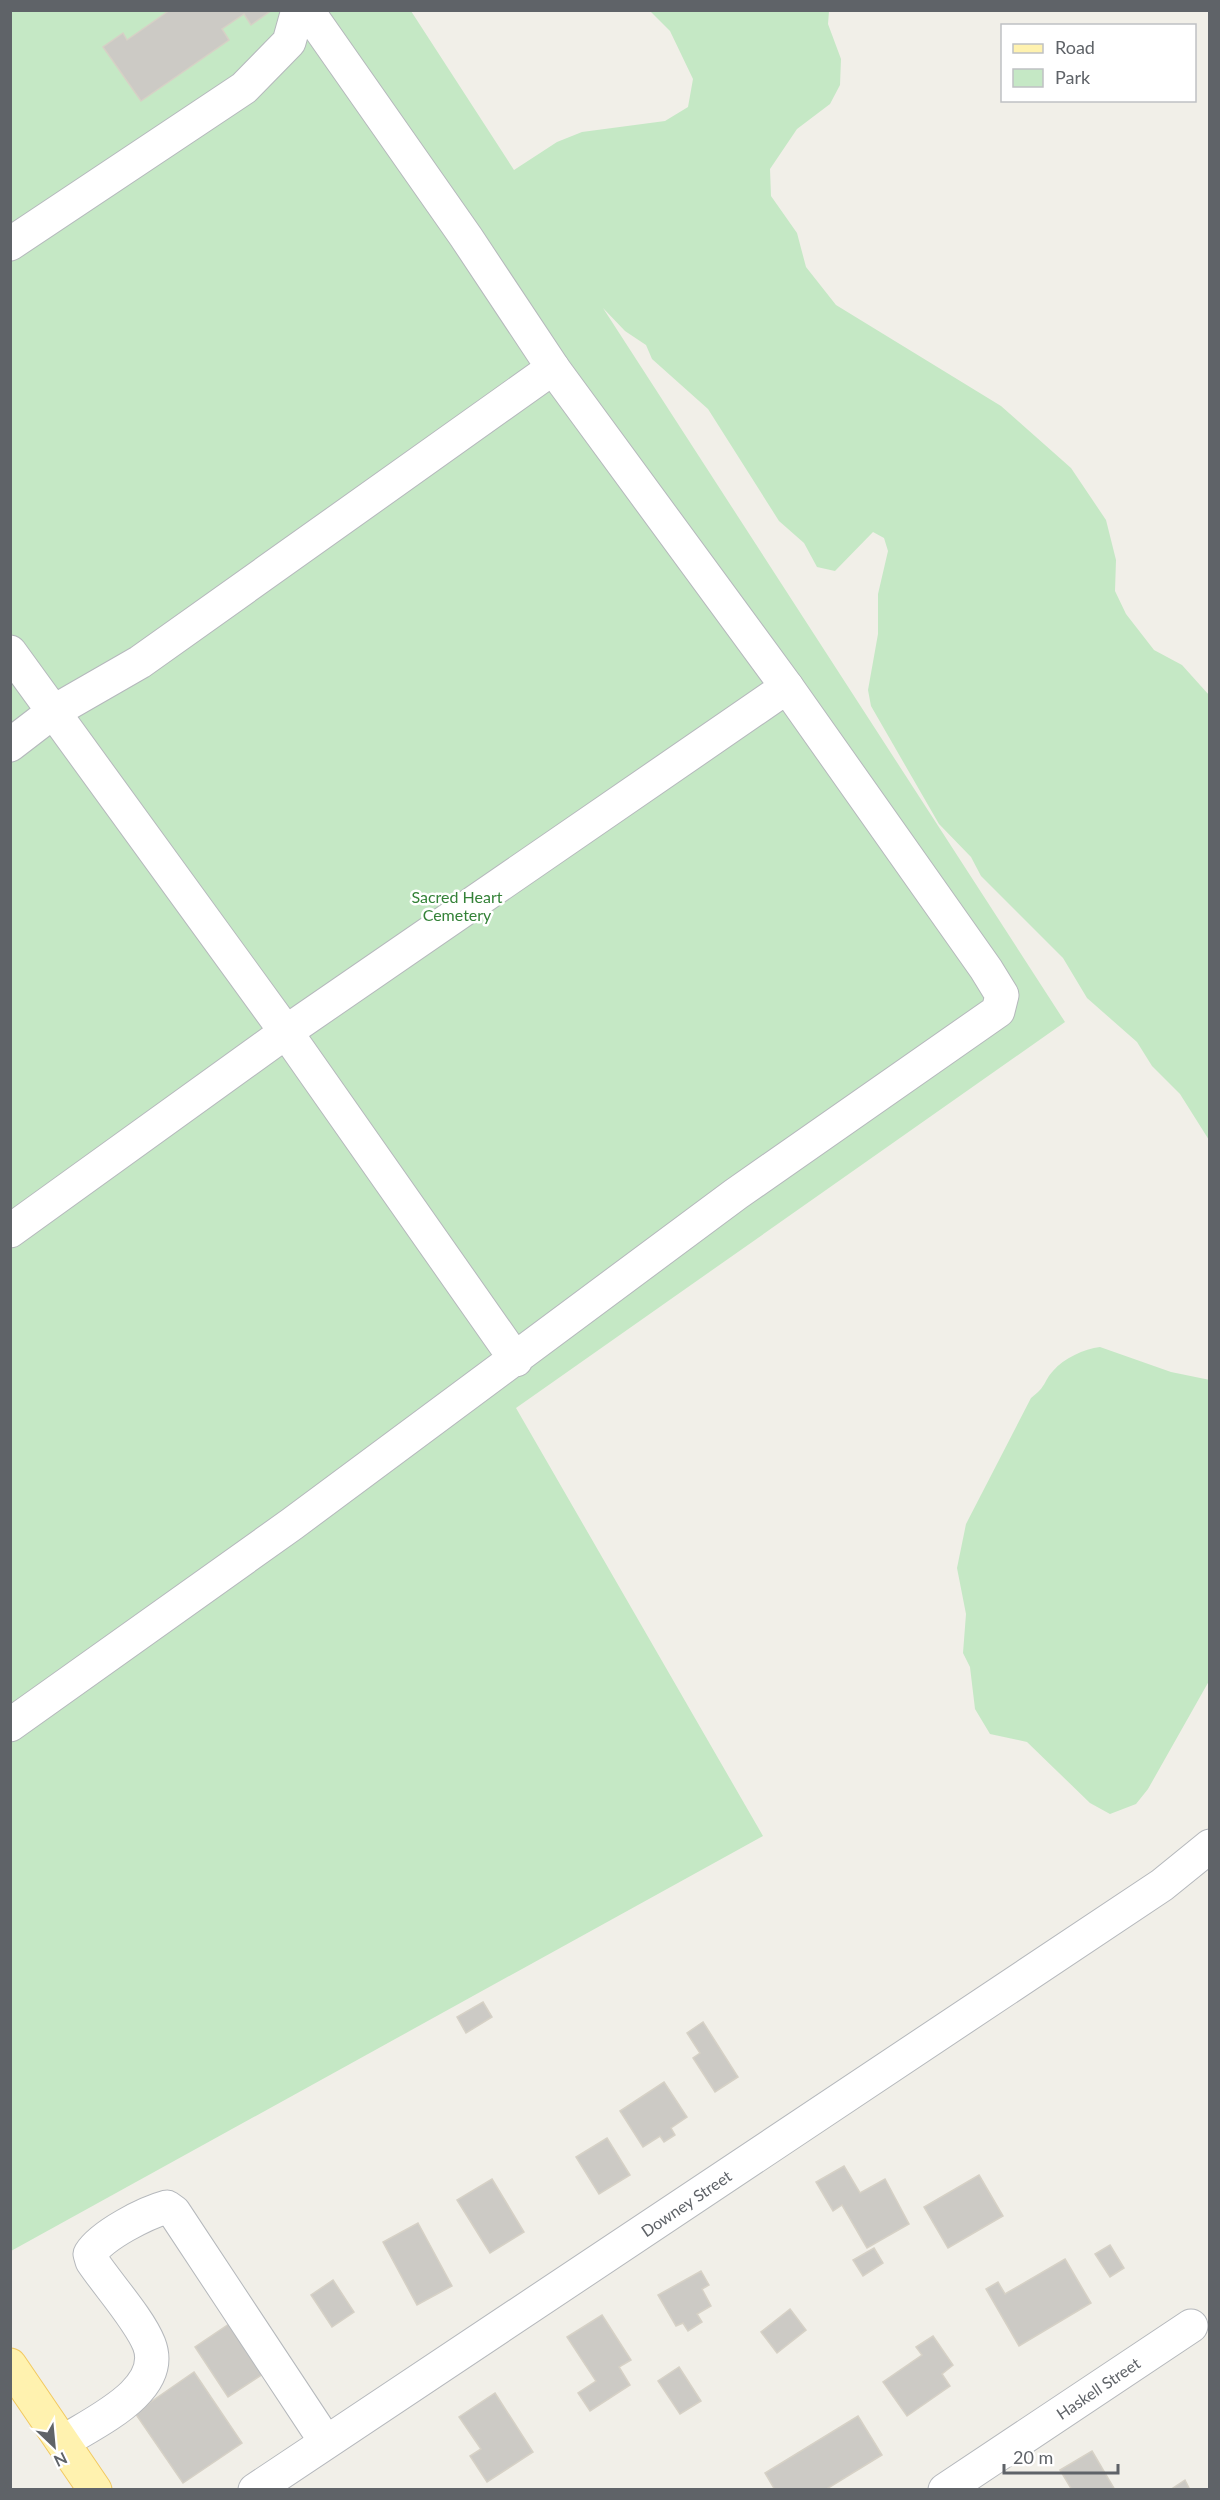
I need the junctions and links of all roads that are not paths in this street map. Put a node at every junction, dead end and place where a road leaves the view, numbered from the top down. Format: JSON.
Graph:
{"nodes":[{"id":1,"x":298,"y":10,"type":"edge"},
{"id":2,"x":307,"y":10,"type":"edge"},
{"id":3,"x":10,"y":244,"type":"edge"},
{"id":4,"x":553,"y":368,"type":"junction"},
{"id":5,"x":10,"y":652,"type":"edge"},
{"id":6,"x":787,"y":687,"type":"junction"},
{"id":7,"x":53,"y":712,"type":"junction"},
{"id":8,"x":10,"y":745,"type":"edge"},
{"id":9,"x":286,"y":1032,"type":"junction"},
{"id":10,"x":10,"y":1231,"type":"edge"},
{"id":11,"x":516,"y":1360,"type":"junction"},
{"id":12,"x":10,"y":1725,"type":"edge"},
{"id":13,"x":1209,"y":1846,"type":"edge"},
{"id":14,"x":1191,"y":2326,"type":"dead end"},
{"id":15,"x":10,"y":2365,"type":"edge"},
{"id":16,"x":63,"y":2442,"type":"junction"},
{"id":17,"x":326,"y":2442,"type":"junction"},
{"id":18,"x":95,"y":2490,"type":"edge"},
{"id":19,"x":255,"y":2490,"type":"edge"},
{"id":20,"x":945,"y":2490,"type":"edge"}],
"edges":[{"from":1,"to":3,"type":"street"},
{"from":2,"to":4,"type":"street"},
{"from":4,"to":6,"type":"street"},
{"from":4,"to":7,"type":"street"},
{"from":5,"to":7,"type":"street"},
{"from":6,"to":9,"type":"street"},
{"from":6,"to":11,"type":"street"},
{"from":7,"to":8,"type":"street"},
{"from":7,"to":9,"type":"street"},
{"from":9,"to":10,"type":"street"},
{"from":9,"to":11,"type":"street"},
{"from":11,"to":12,"type":"street"},
{"from":13,"to":17,"type":"street","name":"Downey Street"},
{"from":14,"to":20,"type":"street","name":"Haskell Street"},
{"from":15,"to":16,"type":"main road"},
{"from":16,"to":17,"type":"street"},
{"from":16,"to":18,"type":"main road"},
{"from":17,"to":19,"type":"street","name":"Downey Street"}]}
